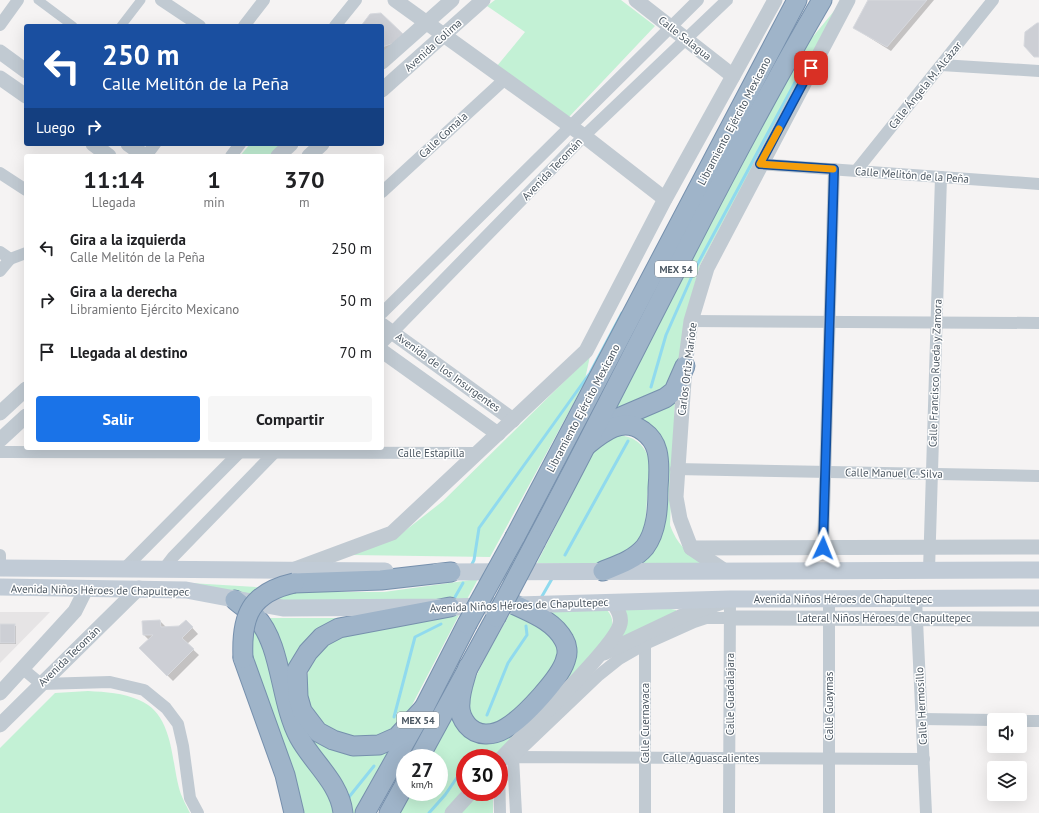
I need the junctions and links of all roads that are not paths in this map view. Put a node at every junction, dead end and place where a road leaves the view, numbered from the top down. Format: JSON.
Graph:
{"nodes":[{"id":1,"x":18,"y":0,"type":"edge"},
{"id":2,"x":38,"y":0,"type":"edge"},
{"id":3,"x":141,"y":0,"type":"edge"},
{"id":4,"x":162,"y":0,"type":"edge"},
{"id":5,"x":264,"y":0,"type":"edge"},
{"id":6,"x":356,"y":0,"type":"edge"},
{"id":7,"x":395,"y":0,"type":"edge"},
{"id":8,"x":452,"y":0,"type":"edge"},
{"id":9,"x":483,"y":0,"type":"edge"},
{"id":10,"x":636,"y":0,"type":"edge"},
{"id":11,"x":698,"y":0,"type":"edge"},
{"id":12,"x":727,"y":0,"type":"edge"},
{"id":13,"x":775,"y":0,"type":"edge"},
{"id":14,"x":822,"y":0,"type":"edge"},
{"id":15,"x":836,"y":0,"type":"edge"},
{"id":16,"x":848,"y":0,"type":"edge"},
{"id":17,"x":993,"y":0,"type":"edge"},
{"id":18,"x":796,"y":3,"type":"edge"},
{"id":19,"x":426,"y":23,"type":"junction"},
{"id":20,"x":0,"y":24,"type":"edge"},
{"id":21,"x":70,"y":24,"type":"edge"},
{"id":22,"x":123,"y":24,"type":"edge"},
{"id":23,"x":197,"y":24,"type":"edge"},
{"id":24,"x":246,"y":24,"type":"edge"},
{"id":25,"x":338,"y":24,"type":"edge"},
{"id":26,"x":671,"y":27,"type":"junction"},
{"id":27,"x":444,"y":35,"type":"junction"},
{"id":28,"x":686,"y":39,"type":"junction"},
{"id":29,"x":0,"y":52,"type":"edge"},
{"id":30,"x":790,"y":56,"type":"junction"},
{"id":31,"x":384,"y":60,"type":"edge"},
{"id":32,"x":941,"y":65,"type":"junction"},
{"id":33,"x":24,"y":70,"type":"edge"},
{"id":34,"x":1039,"y":71,"type":"edge"},
{"id":35,"x":733,"y":76,"type":"junction"},
{"id":36,"x":0,"y":78,"type":"edge"},
{"id":37,"x":504,"y":79,"type":"junction"},
{"id":38,"x":384,"y":88,"type":"edge"},
{"id":39,"x":24,"y":95,"type":"edge"},
{"id":40,"x":570,"y":127,"type":"junction"},
{"id":41,"x":584,"y":136,"type":"junction"},
{"id":42,"x":96,"y":146,"type":"edge"},
{"id":43,"x":131,"y":146,"type":"edge"},
{"id":44,"x":289,"y":146,"type":"edge"},
{"id":45,"x":320,"y":146,"type":"edge"},
{"id":46,"x":106,"y":154,"type":"edge"},
{"id":47,"x":143,"y":154,"type":"edge"},
{"id":48,"x":280,"y":154,"type":"edge"},
{"id":49,"x":311,"y":154,"type":"edge"},
{"id":50,"x":760,"y":164,"type":"junction"},
{"id":51,"x":834,"y":169,"type":"junction"},
{"id":52,"x":856,"y":171,"type":"junction"},
{"id":53,"x":0,"y":173,"type":"edge"},
{"id":54,"x":941,"y":177,"type":"junction"},
{"id":55,"x":1039,"y":184,"type":"edge"},
{"id":56,"x":24,"y":189,"type":"edge"},
{"id":57,"x":384,"y":190,"type":"edge"},
{"id":58,"x":665,"y":198,"type":"junction"},
{"id":59,"x":0,"y":252,"type":"edge"},
{"id":60,"x":24,"y":254,"type":"edge"},
{"id":61,"x":10,"y":259,"type":"junction"},
{"id":62,"x":0,"y":271,"type":"edge"},
{"id":63,"x":384,"y":311,"type":"edge"},
{"id":64,"x":691,"y":321,"type":"junction"},
{"id":65,"x":830,"y":322,"type":"junction"},
{"id":66,"x":937,"y":322,"type":"junction"},
{"id":67,"x":1039,"y":323,"type":"edge"},
{"id":68,"x":385,"y":333,"type":"edge"},
{"id":69,"x":384,"y":352,"type":"edge"},
{"id":70,"x":685,"y":366,"type":"junction"},
{"id":71,"x":456,"y":378,"type":"junction"},
{"id":72,"x":24,"y":391,"type":"edge"},
{"id":73,"x":441,"y":393,"type":"junction"},
{"id":74,"x":0,"y":413,"type":"edge"},
{"id":75,"x":24,"y":418,"type":"edge"},
{"id":76,"x":513,"y":420,"type":"junction"},
{"id":77,"x":593,"y":429,"type":"junction"},
{"id":78,"x":498,"y":434,"type":"junction"},
{"id":79,"x":0,"y":440,"type":"edge"},
{"id":80,"x":584,"y":447,"type":"junction"},
{"id":81,"x":242,"y":450,"type":"edge"},
{"id":82,"x":277,"y":450,"type":"edge"},
{"id":83,"x":0,"y":452,"type":"edge"},
{"id":84,"x":478,"y":453,"type":"junction"},
{"id":85,"x":676,"y":469,"type":"junction"},
{"id":86,"x":825,"y":472,"type":"junction"},
{"id":87,"x":932,"y":474,"type":"junction"},
{"id":88,"x":1039,"y":476,"type":"edge"},
{"id":89,"x":1039,"y":547,"type":"edge"},
{"id":90,"x":691,"y":548,"type":"junction"},
{"id":91,"x":823,"y":548,"type":"junction"},
{"id":92,"x":930,"y":548,"type":"junction"},
{"id":93,"x":0,"y":555,"type":"edge"},
{"id":94,"x":0,"y":568,"type":"edge"},
{"id":95,"x":124,"y":569,"type":"junction"},
{"id":96,"x":163,"y":570,"type":"junction"},
{"id":97,"x":722,"y":570,"type":"junction"},
{"id":98,"x":929,"y":570,"type":"junction"},
{"id":99,"x":1039,"y":570,"type":"edge"},
{"id":100,"x":603,"y":571,"type":"junction"},
{"id":101,"x":451,"y":572,"type":"joint"},
{"id":102,"x":292,"y":577,"type":"junction"},
{"id":103,"x":0,"y":587,"type":"edge"},
{"id":104,"x":86,"y":588,"type":"junction"},
{"id":105,"x":139,"y":588,"type":"junction"},
{"id":106,"x":1039,"y":598,"type":"edge"},
{"id":107,"x":730,"y":599,"type":"junction"},
{"id":108,"x":829,"y":599,"type":"junction"},
{"id":109,"x":916,"y":599,"type":"junction"},
{"id":110,"x":235,"y":600,"type":"junction"},
{"id":111,"x":612,"y":602,"type":"junction"},
{"id":112,"x":513,"y":604,"type":"junction"},
{"id":113,"x":450,"y":607,"type":"junction"},
{"id":114,"x":730,"y":618,"type":"junction"},
{"id":115,"x":829,"y":618,"type":"junction"},
{"id":116,"x":917,"y":618,"type":"junction"},
{"id":117,"x":1039,"y":618,"type":"edge"},
{"id":118,"x":645,"y":638,"type":"junction"},
{"id":119,"x":601,"y":654,"type":"junction"},
{"id":120,"x":468,"y":667,"type":"junction"},
{"id":121,"x":23,"y":669,"type":"junction"},
{"id":122,"x":41,"y":684,"type":"junction"},
{"id":123,"x":0,"y":693,"type":"edge"},
{"id":124,"x":424,"y":708,"type":"junction"},
{"id":125,"x":922,"y":720,"type":"junction"},
{"id":126,"x":987,"y":720,"type":"edge"},
{"id":127,"x":1027,"y":720,"type":"edge"},
{"id":128,"x":1039,"y":721,"type":"edge"},
{"id":129,"x":0,"y":725,"type":"edge"},
{"id":130,"x":424,"y":749,"type":"edge"},
{"id":131,"x":508,"y":756,"type":"edge"},
{"id":132,"x":508,"y":756,"type":"edge"},
{"id":133,"x":645,"y":758,"type":"junction"},
{"id":134,"x":730,"y":758,"type":"junction"},
{"id":135,"x":829,"y":758,"type":"junction"},
{"id":136,"x":924,"y":759,"type":"junction"},
{"id":137,"x":508,"y":760,"type":"edge"},
{"id":138,"x":508,"y":778,"type":"edge"},
{"id":139,"x":396,"y":800,"type":"edge"},
{"id":140,"x":463,"y":801,"type":"edge"},
{"id":141,"x":500,"y":801,"type":"edge"},
{"id":142,"x":198,"y":813,"type":"edge"},
{"id":143,"x":294,"y":813,"type":"edge"},
{"id":144,"x":343,"y":813,"type":"edge"},
{"id":145,"x":365,"y":813,"type":"edge"},
{"id":146,"x":389,"y":813,"type":"edge"},
{"id":147,"x":452,"y":813,"type":"edge"},
{"id":148,"x":500,"y":813,"type":"edge"},
{"id":149,"x":516,"y":813,"type":"edge"},
{"id":150,"x":645,"y":813,"type":"edge"},
{"id":151,"x":729,"y":813,"type":"edge"},
{"id":152,"x":829,"y":813,"type":"edge"},
{"id":153,"x":926,"y":813,"type":"edge"}],
"edges":[{"from":1,"to":20,"type":"street"},
{"from":2,"to":21,"type":"street"},
{"from":3,"to":22,"type":"street"},
{"from":4,"to":23,"type":"street"},
{"from":5,"to":24,"type":"street"},
{"from":6,"to":25,"type":"street"},
{"from":7,"to":19,"type":"street"},
{"from":8,"to":19,"type":"street","name":"Avenida Colima"},
{"from":9,"to":27,"type":"street","name":"Avenida Colima"},
{"from":10,"to":26,"type":"street","name":"Calle Salagua"},
{"from":11,"to":26,"type":"street","name":"Avenida Tecomán"},
{"from":12,"to":28,"type":"street","name":"Avenida Tecomán"},
{"from":13,"to":35,"type":"street","name":"Libramiento Ejército Mexicano"},
{"from":14,"to":30,"type":"highway","name":"Libramiento Ejército Mexicano","number":"MEX 54"},
{"from":15,"to":30,"type":"highway"},
{"from":16,"to":50,"type":"street"},
{"from":17,"to":32,"type":"street","name":"Calle Ángela M. Alcázar"},
{"from":18,"to":124,"type":"highway","name":"Libramiento Ejército Mexicano","number":"MEX 54","bridge":true},
{"from":19,"to":27,"type":"street"},
{"from":19,"to":31,"type":"street","name":"Avenida Colima"},
{"from":26,"to":28,"type":"street","name":"Calle Salagua"},
{"from":26,"to":40,"type":"street","name":"Avenida Tecomán"},
{"from":27,"to":37,"type":"street"},
{"from":27,"to":38,"type":"street","name":"Avenida Colima"},
{"from":28,"to":35,"type":"street","name":"Calle Salagua"},
{"from":28,"to":41,"type":"street","name":"Avenida Tecomán"},
{"from":29,"to":33,"type":"street"},
{"from":30,"to":77,"type":"highway","name":"Libramiento Ejército Mexicano","number":"MEX 54"},
{"from":32,"to":34,"type":"street"},
{"from":32,"to":52,"type":"street","name":"Calle Ángela M. Alcázar"},
{"from":35,"to":58,"type":"street","name":"Libramiento Ejército Mexicano"},
{"from":36,"to":39,"type":"street"},
{"from":37,"to":40,"type":"street"},
{"from":37,"to":57,"type":"street","name":"Calle Comala"},
{"from":40,"to":41,"type":"street"},
{"from":40,"to":63,"type":"street","name":"Avenida Tecomán"},
{"from":41,"to":58,"type":"street"},
{"from":41,"to":68,"type":"street","name":"Avenida Tecomán"},
{"from":42,"to":46,"type":"street"},
{"from":43,"to":47,"type":"street"},
{"from":44,"to":48,"type":"street"},
{"from":45,"to":49,"type":"street"},
{"from":50,"to":51,"type":"street","name":"Calle Melitón de la Peña"},
{"from":50,"to":64,"type":"street","name":"Carlos Ortiz Mariote"},
{"from":51,"to":52,"type":"street","name":"Calle Melitón de la Peña"},
{"from":51,"to":65,"type":"street"},
{"from":52,"to":54,"type":"street","name":"Calle Melitón de la Peña"},
{"from":53,"to":56,"type":"street"},
{"from":54,"to":55,"type":"street","name":"Calle Melitón de la Peña"},
{"from":54,"to":66,"type":"street","name":"Calle Francisco Rueda y Zamora"},
{"from":58,"to":76,"type":"street","name":"Libramiento Ejército Mexicano"},
{"from":59,"to":61,"type":"street"},
{"from":60,"to":61,"type":"street"},
{"from":61,"to":62,"type":"street"},
{"from":64,"to":65,"type":"street"},
{"from":64,"to":70,"type":"street","name":"Carlos Ortiz Mariote"},
{"from":65,"to":66,"type":"street"},
{"from":65,"to":86,"type":"street"},
{"from":66,"to":67,"type":"street"},
{"from":66,"to":87,"type":"street","name":"Calle Francisco Rueda y Zamora"},
{"from":68,"to":71,"type":"street","name":"Avenida de los Insurgentes"},
{"from":69,"to":73,"type":"street","name":"Avenida de los Insurgentes"},
{"from":70,"to":77,"type":"highway"},
{"from":70,"to":85,"type":"street","name":"Carlos Ortiz Mariote"},
{"from":71,"to":73,"type":"street"},
{"from":71,"to":76,"type":"street","name":"Avenida de los Insurgentes"},
{"from":72,"to":74,"type":"street"},
{"from":73,"to":78,"type":"street","name":"Avenida de los Insurgentes"},
{"from":75,"to":79,"type":"street"},
{"from":76,"to":78,"type":"street","name":"Libramiento Ejército Mexicano"},
{"from":77,"to":80,"type":"highway","name":"Libramiento Ejército Mexicano","number":"MEX 54"},
{"from":78,"to":84,"type":"street","name":"Libramiento Ejército Mexicano"},
{"from":80,"to":100,"type":"highway"},
{"from":80,"to":120,"type":"highway","name":"Libramiento Ejército Mexicano","number":"MEX 54","bridge":true},
{"from":81,"to":82,"type":"street","name":"Calle Estapilla"},
{"from":81,"to":83,"type":"street","name":"Calle Estapilla"},
{"from":81,"to":95,"type":"street"},
{"from":82,"to":84,"type":"street","name":"Calle Estapilla"},
{"from":82,"to":96,"type":"street"},
{"from":84,"to":102,"type":"street","name":"Libramiento Ejército Mexicano"},
{"from":85,"to":86,"type":"street","name":"Calle Manuel C. Silva"},
{"from":85,"to":90,"type":"street","name":"Carlos Ortiz Mariote"},
{"from":86,"to":87,"type":"street","name":"Calle Manuel C. Silva"},
{"from":86,"to":91,"type":"street"},
{"from":87,"to":88,"type":"street","name":"Calle Manuel C. Silva"},
{"from":87,"to":92,"type":"street","name":"Calle Francisco Rueda y Zamora"},
{"from":89,"to":92,"type":"street"},
{"from":90,"to":91,"type":"street"},
{"from":90,"to":97,"type":"street"},
{"from":91,"to":92,"type":"street"},
{"from":92,"to":98,"type":"street","name":"Calle Francisco Rueda y Zamora"},
{"from":93,"to":94,"type":"street"},
{"from":94,"to":95,"type":"main road","name":"Avenida Niños Héroes de Chapultepec"},
{"from":95,"to":96,"type":"main road","name":"Avenida Niños Héroes de Chapultepec"},
{"from":96,"to":102,"type":"main road","name":"Avenida Niños Héroes de Chapultepec"},
{"from":97,"to":98,"type":"main road"},
{"from":97,"to":100,"type":"main road"},
{"from":98,"to":99,"type":"main road"},
{"from":100,"to":101,"type":"main road"},
{"from":101,"to":102,"type":"highway"},
{"from":102,"to":143,"type":"highway","bridge":true},
{"from":103,"to":104,"type":"main road","name":"Avenida Niños Héroes de Chapultepec"},
{"from":104,"to":105,"type":"main road","name":"Avenida Niños Héroes de Chapultepec"},
{"from":104,"to":121,"type":"street","name":"Avenida Tecomán"},
{"from":105,"to":110,"type":"main road","name":"Avenida Niños Héroes de Chapultepec"},
{"from":105,"to":122,"type":"street","name":"Avenida Tecomán"},
{"from":106,"to":109,"type":"main road","name":"Avenida Niños Héroes de Chapultepec"},
{"from":107,"to":108,"type":"main road","name":"Avenida Niños Héroes de Chapultepec"},
{"from":107,"to":111,"type":"main road","name":"Avenida Niños Héroes de Chapultepec"},
{"from":107,"to":114,"type":"street","name":"Calle Guadalajara"},
{"from":107,"to":118,"type":"street"},
{"from":108,"to":109,"type":"main road","name":"Avenida Niños Héroes de Chapultepec"},
{"from":108,"to":115,"type":"street","name":"Calle Guaymas"},
{"from":109,"to":116,"type":"street","name":"Calle Hermosillo"},
{"from":110,"to":113,"type":"main road","name":"Avenida Niños Héroes de Chapultepec"},
{"from":110,"to":144,"type":"highway"},
{"from":111,"to":112,"type":"main road","name":"Avenida Niños Héroes de Chapultepec"},
{"from":111,"to":119,"type":"street"},
{"from":112,"to":113,"type":"main road","name":"Avenida Niños Héroes de Chapultepec"},
{"from":112,"to":120,"type":"highway"},
{"from":113,"to":124,"type":"highway"},
{"from":114,"to":115,"type":"street","name":"Lateral Niños Héroes de Chapultepec"},
{"from":114,"to":118,"type":"street"},
{"from":114,"to":134,"type":"street","name":"Calle Guadalajara"},
{"from":115,"to":116,"type":"street","name":"Lateral Niños Héroes de Chapultepec"},
{"from":115,"to":135,"type":"street","name":"Calle Guaymas"},
{"from":116,"to":117,"type":"street","name":"Lateral Niños Héroes de Chapultepec"},
{"from":116,"to":125,"type":"street","name":"Calle Hermosillo"},
{"from":118,"to":119,"type":"street"},
{"from":118,"to":131,"type":"street"},
{"from":118,"to":133,"type":"street","name":"Calle Cuernavaca"},
{"from":119,"to":132,"type":"street"},
{"from":120,"to":130,"type":"highway","name":"Libramiento Ejército Mexicano","number":"MEX 54"},
{"from":121,"to":122,"type":"street"},
{"from":121,"to":123,"type":"street","name":"Avenida Tecomán"},
{"from":122,"to":129,"type":"street","name":"Avenida Tecomán"},
{"from":122,"to":142,"type":"street"},
{"from":124,"to":145,"type":"highway","name":"Libramiento Ejército Mexicano","number":"MEX 54"},
{"from":125,"to":126,"type":"street"},
{"from":125,"to":136,"type":"street","name":"Calle Hermosillo"},
{"from":127,"to":128,"type":"street"},
{"from":133,"to":134,"type":"street","name":"Calle Aguascalientes"},
{"from":133,"to":137,"type":"street","name":"Calle Aguascalientes"},
{"from":133,"to":150,"type":"street","name":"Calle Cuernavaca"},
{"from":134,"to":135,"type":"street","name":"Calle Aguascalientes"},
{"from":134,"to":151,"type":"street","name":"Calle Guadalajara"},
{"from":135,"to":136,"type":"street","name":"Calle Aguascalientes"},
{"from":135,"to":152,"type":"street","name":"Calle Guaymas"},
{"from":136,"to":153,"type":"street","name":"Calle Hermosillo"},
{"from":138,"to":149,"type":"street"},
{"from":139,"to":146,"type":"highway"},
{"from":140,"to":147,"type":"street"},
{"from":141,"to":148,"type":"street"}]}
